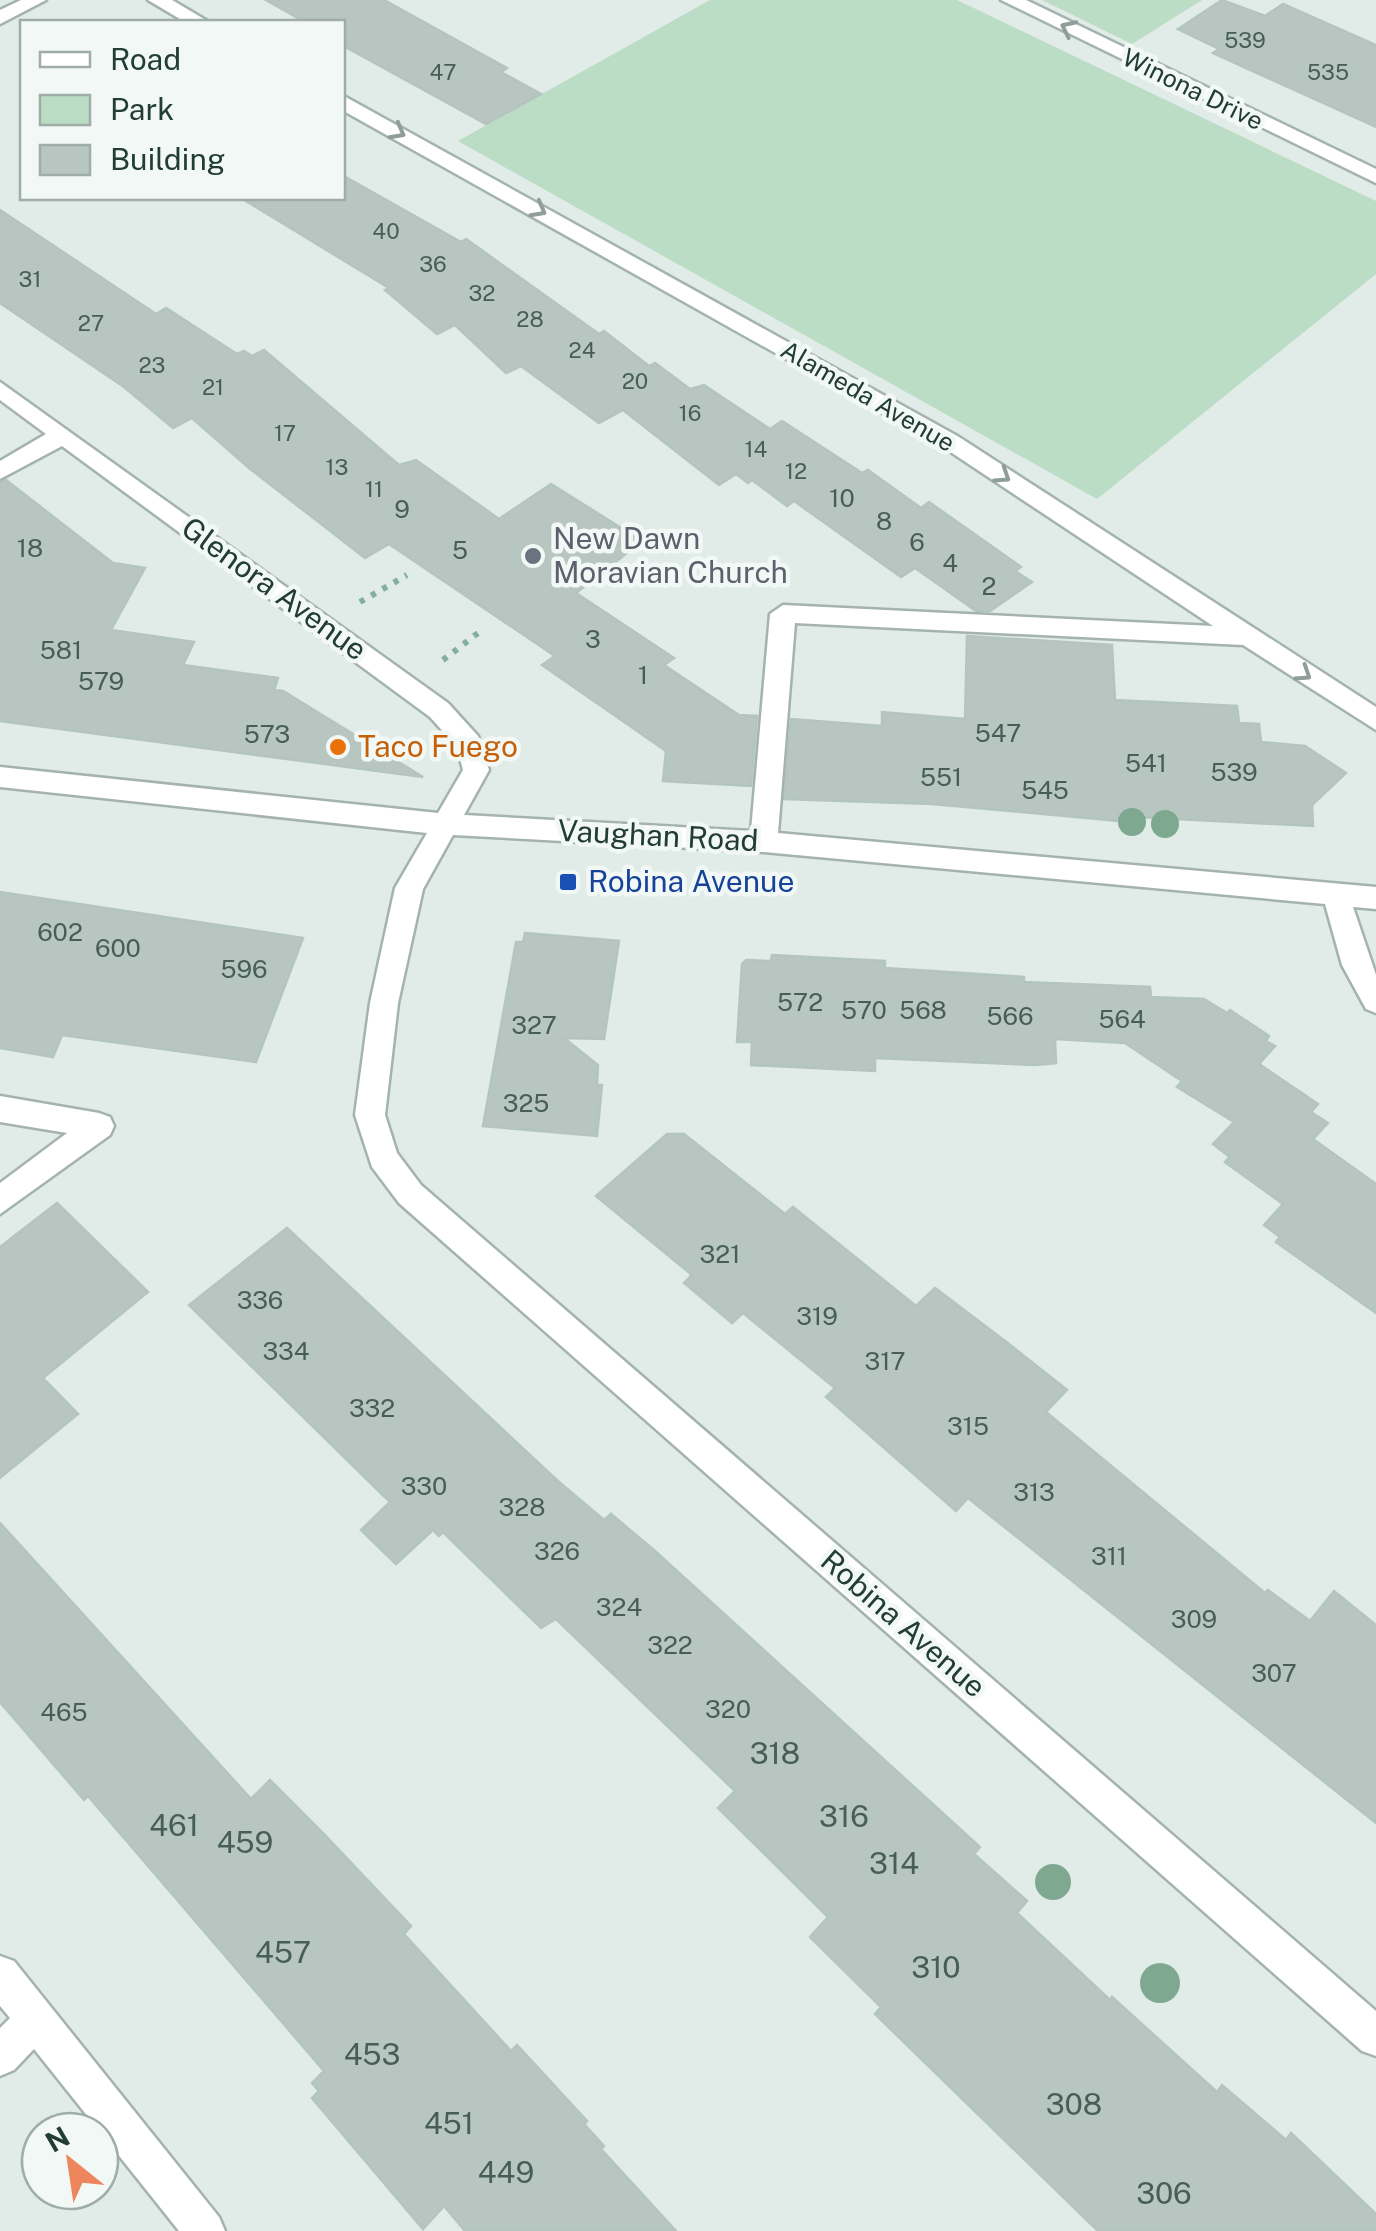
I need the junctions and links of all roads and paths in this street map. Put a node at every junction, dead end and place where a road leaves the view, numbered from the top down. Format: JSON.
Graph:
{"nodes":[{"id":1,"x":36,"y":0,"type":"edge"},
{"id":2,"x":158,"y":0,"type":"edge"},
{"id":3,"x":1011,"y":0,"type":"edge"},
{"id":4,"x":0,"y":18,"type":"edge"},
{"id":5,"x":195,"y":20,"type":"edge"},
{"id":6,"x":345,"y":103,"type":"edge"},
{"id":7,"x":1376,"y":177,"type":"edge"},
{"id":8,"x":0,"y":389,"type":"edge"},
{"id":9,"x":64,"y":435,"type":"junction"},
{"id":10,"x":0,"y":471,"type":"edge"},
{"id":11,"x":407,"y":575,"type":"dead end"},
{"id":12,"x":351,"y":608,"type":"dead end"},
{"id":13,"x":478,"y":633,"type":"dead end"},
{"id":14,"x":1246,"y":636,"type":"junction"},
{"id":15,"x":434,"y":667,"type":"dead end"},
{"id":16,"x":1376,"y":720,"type":"edge"},
{"id":17,"x":0,"y":777,"type":"edge"},
{"id":18,"x":443,"y":824,"type":"junction"},
{"id":19,"x":764,"y":842,"type":"junction"},
{"id":20,"x":1336,"y":895,"type":"junction"},
{"id":21,"x":1376,"y":898,"type":"edge"},
{"id":22,"x":1376,"y":1001,"type":"edge"},
{"id":23,"x":0,"y":1109,"type":"edge"},
{"id":24,"x":0,"y":1201,"type":"edge"},
{"id":25,"x":0,"y":1975,"type":"edge"},
{"id":26,"x":36,"y":2020,"type":"junction"},
{"id":27,"x":1376,"y":2036,"type":"edge"},
{"id":28,"x":0,"y":2056,"type":"edge"},
{"id":29,"x":205,"y":2231,"type":"edge"}],
"edges":[{"from":1,"to":4,"type":"street"},
{"from":2,"to":5,"type":"street"},
{"from":7,"to":3,"type":"street","name":"Winona Drive","one_way":true},
{"from":6,"to":14,"type":"street","name":"Alameda Avenue","one_way":true},
{"from":8,"to":9,"type":"street","name":"Glenora Avenue"},
{"from":9,"to":10,"type":"street"},
{"from":9,"to":18,"type":"street","name":"Glenora Avenue"},
{"from":11,"to":12,"type":"path"},
{"from":13,"to":15,"type":"path"},
{"from":14,"to":16,"type":"street","name":"Alameda Avenue","one_way":true},
{"from":14,"to":19,"type":"street"},
{"from":17,"to":18,"type":"street","name":"Vaughan Road"},
{"from":18,"to":19,"type":"street","name":"Vaughan Road"},
{"from":18,"to":27,"type":"street","name":"Robina Avenue"},
{"from":19,"to":20,"type":"street","name":"Vaughan Road"},
{"from":20,"to":21,"type":"street","name":"Vaughan Road"},
{"from":20,"to":22,"type":"street"},
{"from":23,"to":24,"type":"street"},
{"from":25,"to":26,"type":"street"},
{"from":26,"to":28,"type":"street"},
{"from":26,"to":29,"type":"street"}]}
